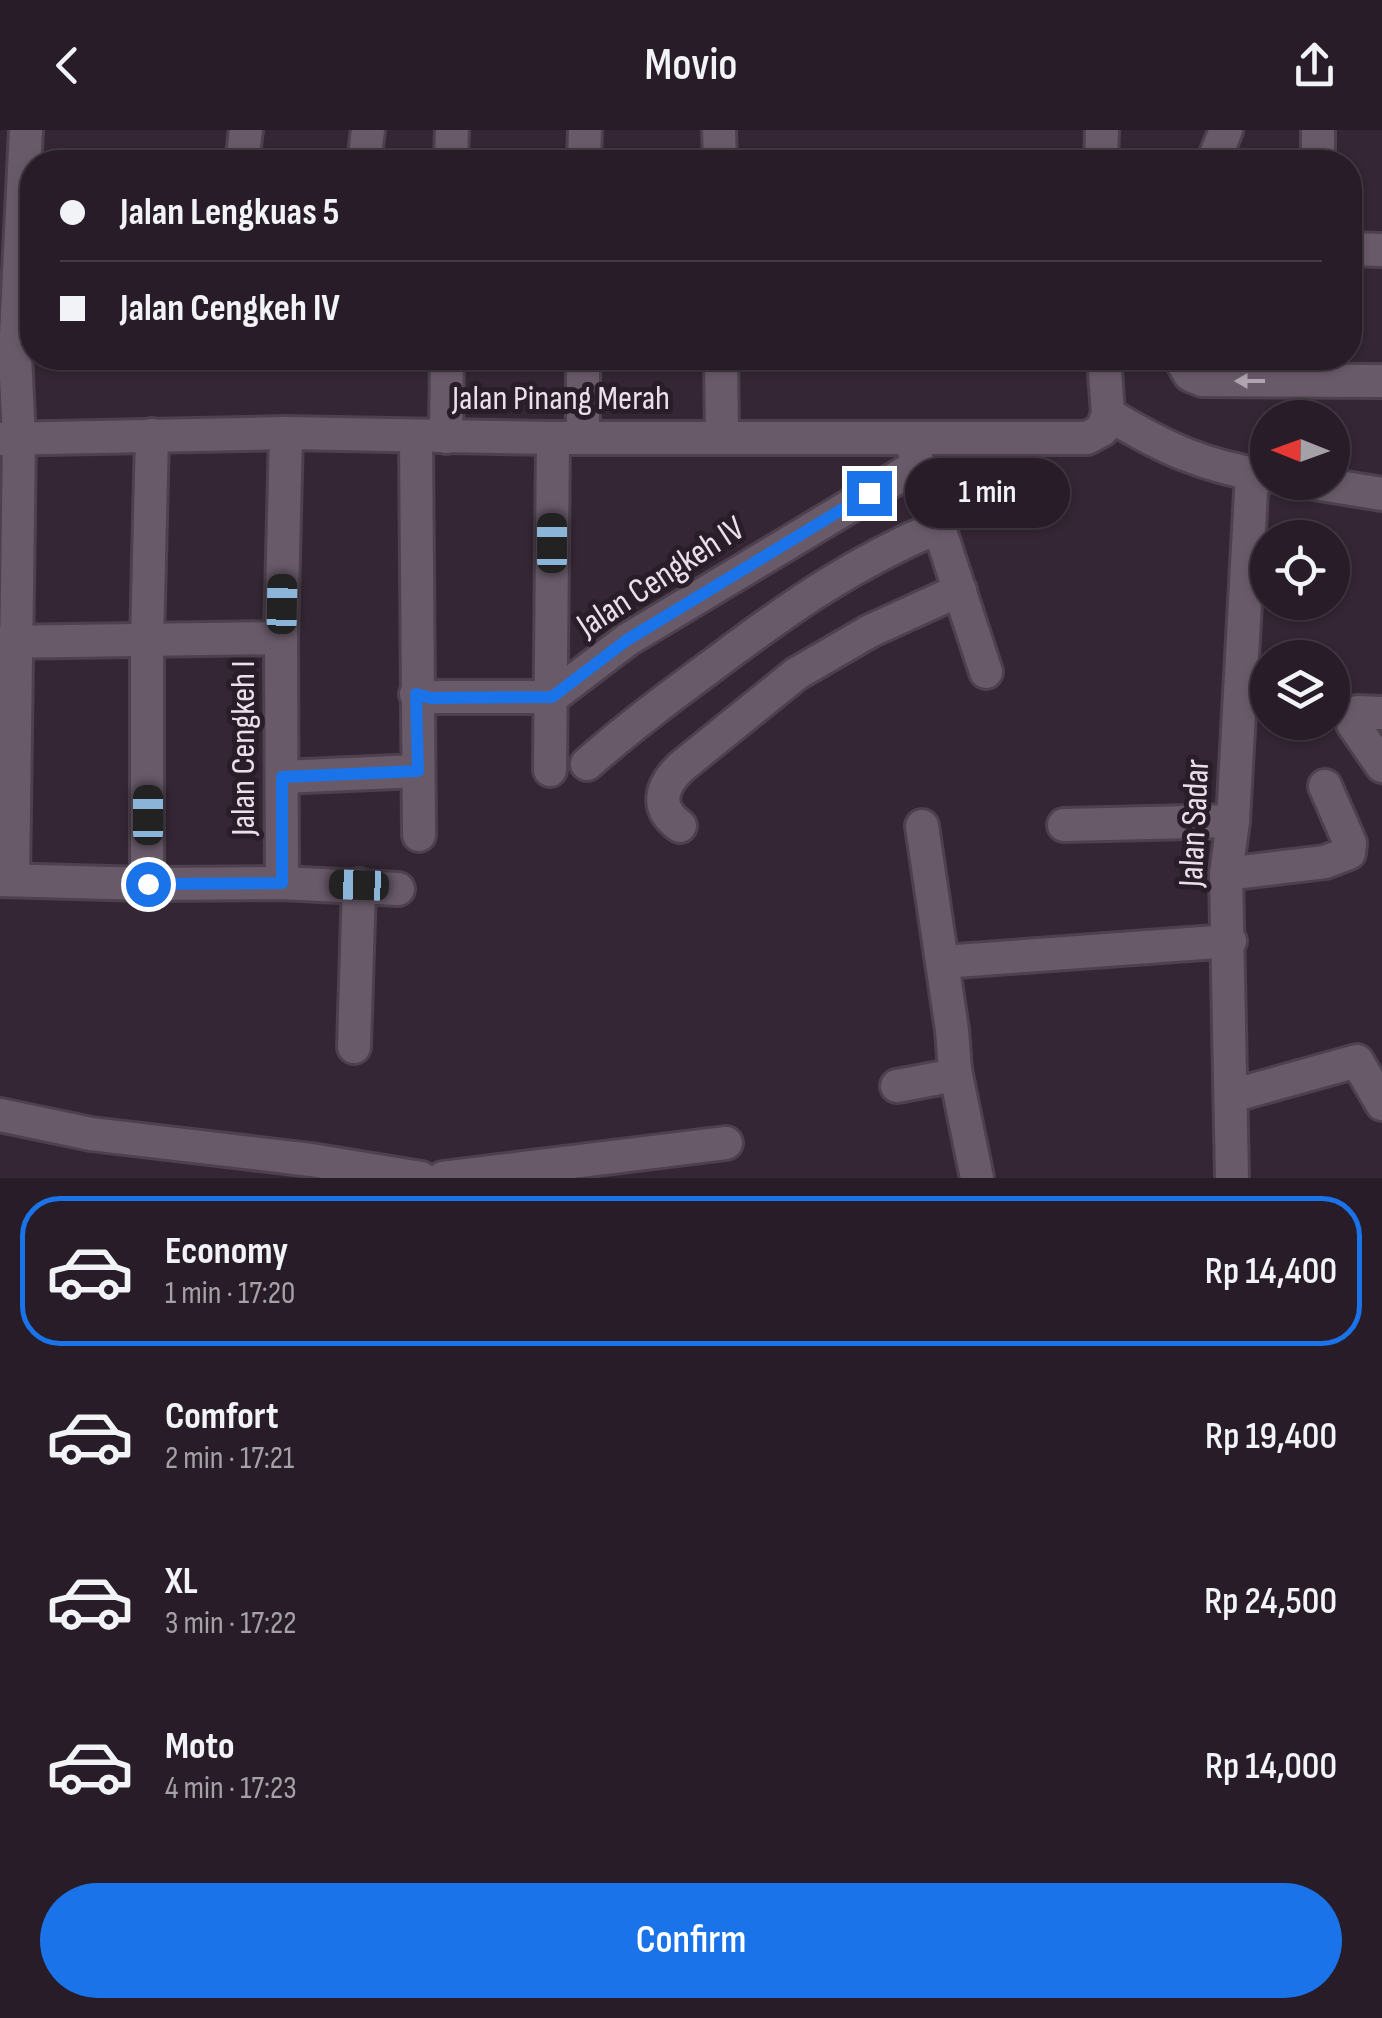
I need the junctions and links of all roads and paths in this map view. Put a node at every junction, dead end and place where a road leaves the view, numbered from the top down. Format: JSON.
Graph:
{"nodes":[{"id":1,"x":20,"y":245,"type":"edge"},
{"id":2,"x":445,"y":370,"type":"edge"},
{"id":3,"x":581,"y":370,"type":"edge"},
{"id":4,"x":721,"y":370,"type":"edge"},
{"id":5,"x":1105,"y":370,"type":"edge"},
{"id":6,"x":1187,"y":370,"type":"edge"},
{"id":7,"x":1312,"y":370,"type":"edge"},
{"id":8,"x":1328,"y":370,"type":"edge"},
{"id":9,"x":1382,"y":381,"type":"edge"},
{"id":10,"x":1108,"y":414,"type":"junction"},
{"id":11,"x":286,"y":433,"type":"junction"},
{"id":12,"x":152,"y":436,"type":"junction"},
{"id":13,"x":431,"y":436,"type":"junction"},
{"id":14,"x":568,"y":438,"type":"junction"},
{"id":15,"x":722,"y":438,"type":"junction"},
{"id":16,"x":10,"y":439,"type":"edge"},
{"id":17,"x":914,"y":452,"type":"junction"},
{"id":18,"x":1250,"y":473,"type":"edge"},
{"id":19,"x":1350,"y":489,"type":"edge"},
{"id":20,"x":1382,"y":494,"type":"edge"},
{"id":21,"x":1258,"y":500,"type":"edge"},
{"id":22,"x":938,"y":527,"type":"junction"},
{"id":23,"x":960,"y":590,"type":"junction"},
{"id":24,"x":282,"y":638,"type":"junction"},
{"id":25,"x":7,"y":642,"type":"edge"},
{"id":26,"x":147,"y":642,"type":"junction"},
{"id":27,"x":986,"y":672,"type":"dead end"},
{"id":28,"x":424,"y":696,"type":"junction"},
{"id":29,"x":552,"y":697,"type":"junction"},
{"id":30,"x":1382,"y":713,"type":"edge"},
{"id":31,"x":587,"y":764,"type":"dead end"},
{"id":32,"x":1382,"y":766,"type":"edge"},
{"id":33,"x":550,"y":770,"type":"dead end"},
{"id":34,"x":418,"y":771,"type":"junction"},
{"id":35,"x":282,"y":777,"type":"junction"},
{"id":36,"x":1325,"y":786,"type":"dead end"},
{"id":37,"x":1233,"y":821,"type":"junction"},
{"id":38,"x":1064,"y":825,"type":"dead end"},
{"id":39,"x":680,"y":826,"type":"dead end"},
{"id":40,"x":922,"y":826,"type":"dead end"},
{"id":41,"x":419,"y":835,"type":"dead end"},
{"id":42,"x":1226,"y":874,"type":"junction"},
{"id":43,"x":6,"y":880,"type":"edge"},
{"id":44,"x":282,"y":883,"type":"junction"},
{"id":45,"x":148,"y":884,"type":"junction"},
{"id":46,"x":359,"y":885,"type":"junction"},
{"id":47,"x":398,"y":889,"type":"dead end"},
{"id":48,"x":1230,"y":941,"type":"junction"},
{"id":49,"x":943,"y":962,"type":"junction"},
{"id":50,"x":354,"y":1046,"type":"dead end"},
{"id":51,"x":954,"y":1070,"type":"junction"},
{"id":52,"x":897,"y":1086,"type":"dead end"},
{"id":53,"x":1231,"y":1096,"type":"junction"},
{"id":54,"x":1382,"y":1104,"type":"edge"},
{"id":55,"x":0,"y":1115,"type":"edge"},
{"id":56,"x":726,"y":1143,"type":"dead end"},
{"id":57,"x":646,"y":1165,"type":"edge"},
{"id":58,"x":274,"y":1168,"type":"edge"},
{"id":59,"x":376,"y":1174,"type":"edge"},
{"id":60,"x":420,"y":1178,"type":"edge"},
{"id":61,"x":443,"y":1178,"type":"edge"},
{"id":62,"x":977,"y":1178,"type":"edge"},
{"id":63,"x":1232,"y":1178,"type":"edge"}],
"edges":[{"from":1,"to":16,"type":"street"},
{"from":2,"to":13,"type":"street"},
{"from":3,"to":14,"type":"street"},
{"from":4,"to":15,"type":"street"},
{"from":5,"to":10,"type":"street"},
{"from":7,"to":6,"type":"street","one_way":true},
{"from":8,"to":9,"type":"street"},
{"from":10,"to":17,"type":"street","name":"Jalan Pinang Merah"},
{"from":10,"to":18,"type":"street"},
{"from":11,"to":12,"type":"street","name":"Jalan Pinang Merah"},
{"from":11,"to":13,"type":"street","name":"Jalan Pinang Merah"},
{"from":11,"to":24,"type":"street","name":"Jalan Cengkeh I"},
{"from":12,"to":16,"type":"street","name":"Jalan Pinang Merah"},
{"from":12,"to":26,"type":"street"},
{"from":13,"to":14,"type":"street","name":"Jalan Pinang Merah"},
{"from":13,"to":28,"type":"street"},
{"from":14,"to":15,"type":"street","name":"Jalan Pinang Merah"},
{"from":14,"to":29,"type":"street"},
{"from":15,"to":17,"type":"street","name":"Jalan Pinang Merah"},
{"from":16,"to":25,"type":"street"},
{"from":17,"to":22,"type":"street"},
{"from":17,"to":29,"type":"street","name":"Jalan Cengkeh IV"},
{"from":19,"to":20,"type":"street"},
{"from":21,"to":37,"type":"street","name":"Jalan Sadar"},
{"from":22,"to":23,"type":"street"},
{"from":22,"to":31,"type":"street"},
{"from":23,"to":27,"type":"street"},
{"from":23,"to":39,"type":"street"},
{"from":24,"to":26,"type":"street"},
{"from":24,"to":35,"type":"street","name":"Jalan Cengkeh I"},
{"from":25,"to":26,"type":"street"},
{"from":25,"to":43,"type":"street"},
{"from":26,"to":45,"type":"street"},
{"from":28,"to":29,"type":"street"},
{"from":28,"to":34,"type":"street"},
{"from":29,"to":33,"type":"street"},
{"from":30,"to":32,"type":"street"},
{"from":34,"to":35,"type":"street"},
{"from":34,"to":41,"type":"street"},
{"from":35,"to":44,"type":"street","name":"Jalan Cengkeh I"},
{"from":36,"to":42,"type":"street"},
{"from":37,"to":38,"type":"street"},
{"from":37,"to":42,"type":"street","name":"Jalan Sadar"},
{"from":40,"to":49,"type":"street"},
{"from":42,"to":48,"type":"street","name":"Jalan Sadar"},
{"from":43,"to":45,"type":"street"},
{"from":44,"to":45,"type":"street"},
{"from":44,"to":46,"type":"street"},
{"from":46,"to":47,"type":"street"},
{"from":46,"to":50,"type":"street"},
{"from":48,"to":49,"type":"street"},
{"from":48,"to":53,"type":"street","name":"Jalan Sadar"},
{"from":49,"to":51,"type":"street"},
{"from":51,"to":52,"type":"street"},
{"from":51,"to":62,"type":"street"},
{"from":53,"to":54,"type":"street"},
{"from":53,"to":63,"type":"street","name":"Jalan Sadar"},
{"from":55,"to":58,"type":"street"},
{"from":56,"to":57,"type":"street"},
{"from":57,"to":61,"type":"street"},
{"from":58,"to":59,"type":"street"},
{"from":59,"to":60,"type":"street"}]}
